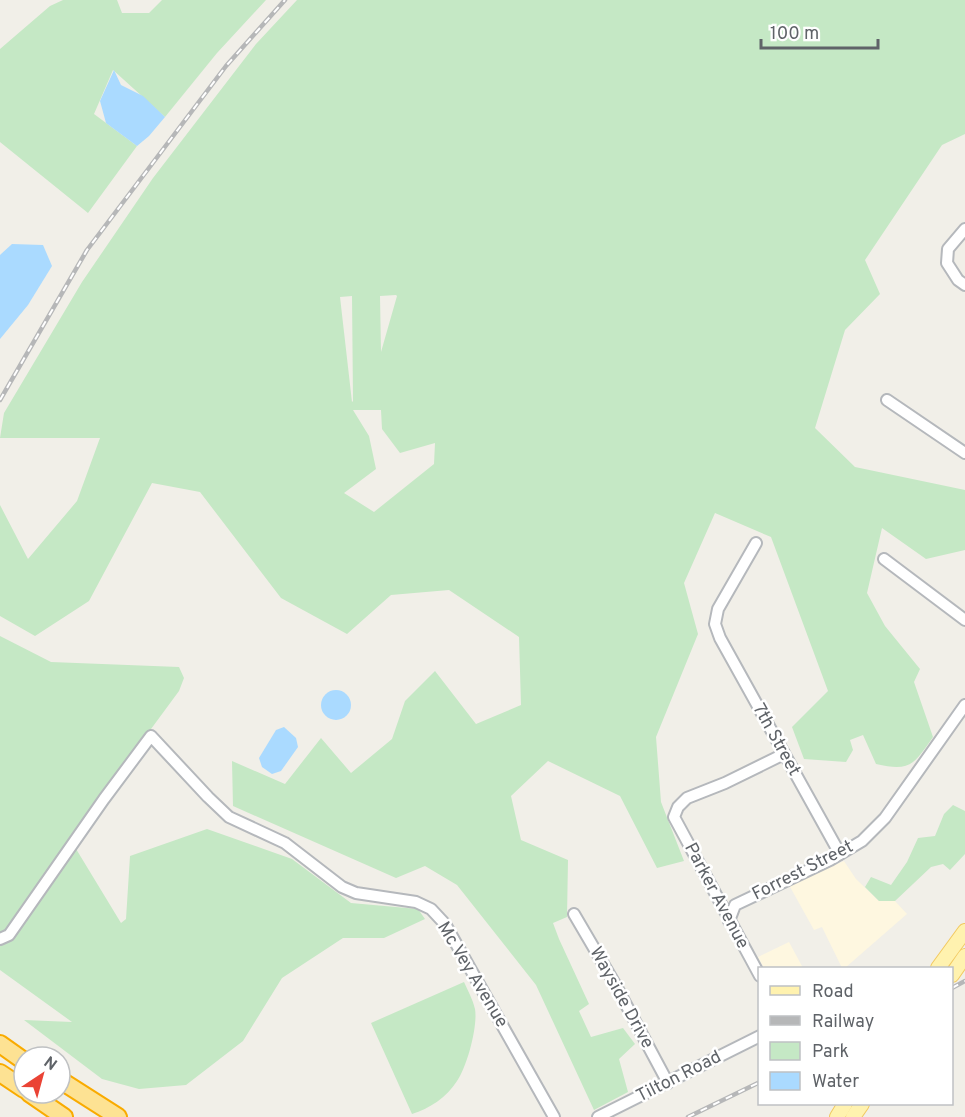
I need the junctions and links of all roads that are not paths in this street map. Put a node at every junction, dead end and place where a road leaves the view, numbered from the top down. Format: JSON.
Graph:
{"nodes":[{"id":1,"x":965,"y":229,"type":"edge"},
{"id":2,"x":965,"y":285,"type":"edge"},
{"id":3,"x":887,"y":400,"type":"dead end"},
{"id":4,"x":965,"y":453,"type":"edge"},
{"id":5,"x":756,"y":543,"type":"dead end"},
{"id":6,"x":884,"y":559,"type":"dead end"},
{"id":7,"x":965,"y":620,"type":"edge"},
{"id":8,"x":965,"y":705,"type":"edge"},
{"id":9,"x":784,"y":754,"type":"junction"},
{"id":10,"x":840,"y":854,"type":"junction"},
{"id":11,"x":574,"y":914,"type":"dead end"},
{"id":12,"x":729,"y":921,"type":"junction"},
{"id":13,"x":965,"y":931,"type":"edge"},
{"id":14,"x":0,"y":939,"type":"edge"},
{"id":15,"x":965,"y":956,"type":"edge"},
{"id":16,"x":939,"y":967,"type":"edge"},
{"id":17,"x":953,"y":972,"type":"edge"},
{"id":18,"x":758,"y":974,"type":"edge"},
{"id":19,"x":758,"y":1037,"type":"edge"},
{"id":20,"x":668,"y":1083,"type":"junction"},
{"id":21,"x":72,"y":1088,"type":"edge"},
{"id":22,"x":72,"y":1095,"type":"edge"},
{"id":23,"x":46,"y":1105,"type":"edge"},
{"id":24,"x":62,"y":1117,"type":"edge"},
{"id":25,"x":104,"y":1117,"type":"edge"},
{"id":26,"x":118,"y":1117,"type":"edge"},
{"id":27,"x":554,"y":1117,"type":"edge"},
{"id":28,"x":598,"y":1117,"type":"edge"}],
"edges":[{"from":1,"to":2,"type":"street"},
{"from":3,"to":4,"type":"street"},
{"from":5,"to":9,"type":"street","name":"7th Street"},
{"from":6,"to":7,"type":"street"},
{"from":8,"to":10,"type":"street","name":"Forrest Street"},
{"from":9,"to":10,"type":"street","name":"7th Street"},
{"from":9,"to":12,"type":"street","name":"Parker Avenue"},
{"from":10,"to":12,"type":"street","name":"Forrest Street"},
{"from":11,"to":20,"type":"street","name":"Wayside Drive"},
{"from":12,"to":18,"type":"street","name":"Parker Avenue"},
{"from":13,"to":16,"type":"main road"},
{"from":14,"to":27,"type":"street","name":"Mc Vey Avenue"},
{"from":15,"to":17,"type":"main road"},
{"from":19,"to":20,"type":"street","name":"Tilton Road"},
{"from":20,"to":28,"type":"street","name":"Tilton Road"},
{"from":21,"to":26,"type":"highway"},
{"from":22,"to":25,"type":"highway"},
{"from":23,"to":24,"type":"highway"}]}
